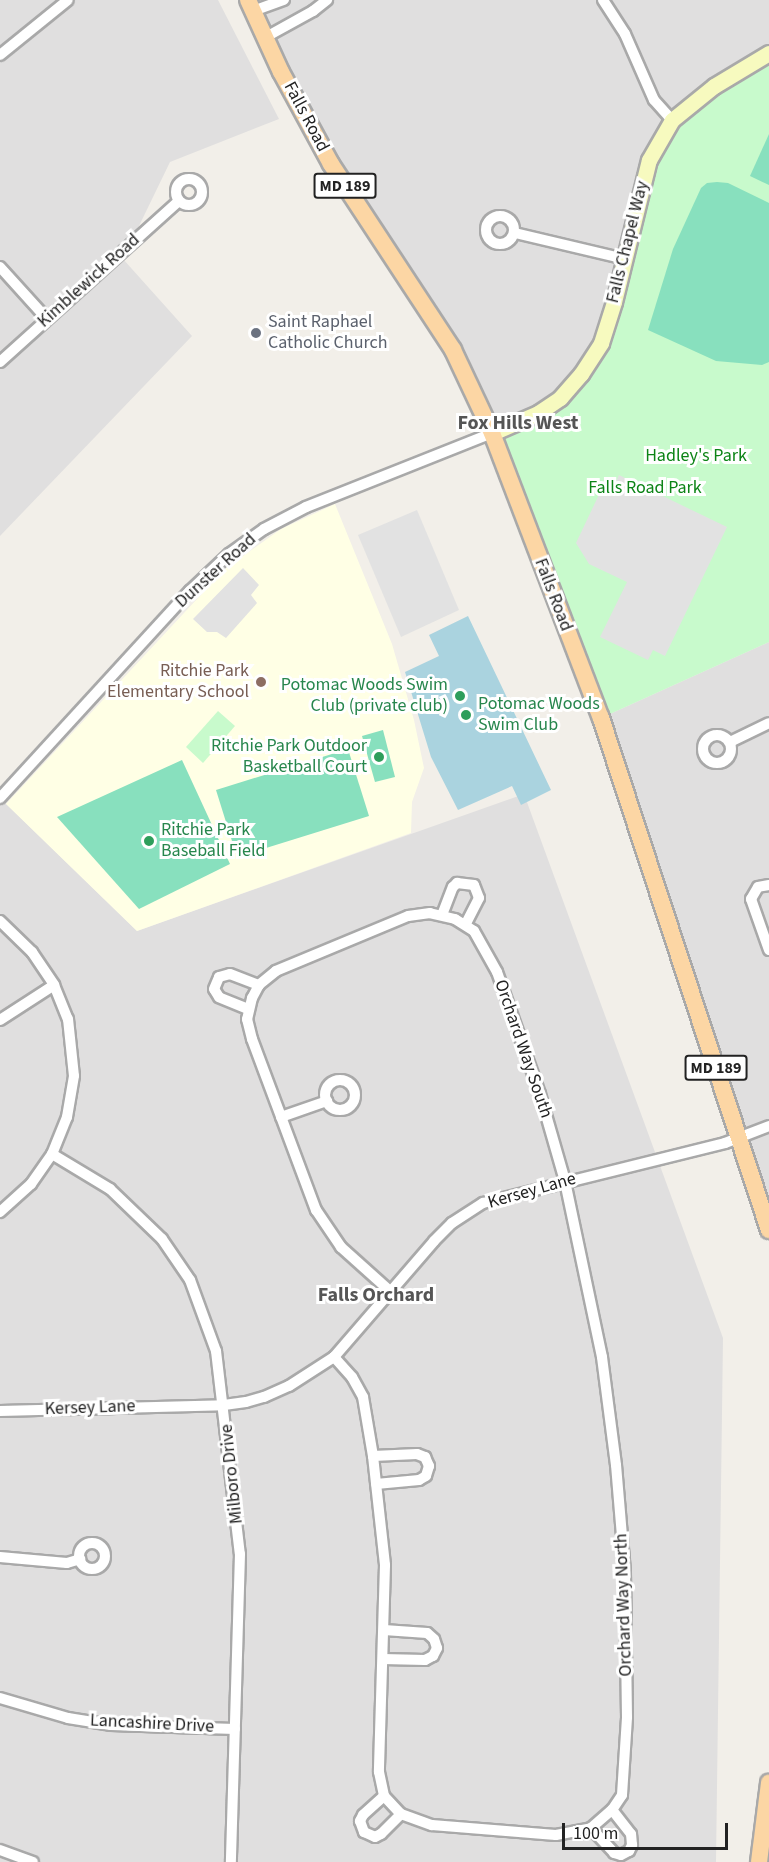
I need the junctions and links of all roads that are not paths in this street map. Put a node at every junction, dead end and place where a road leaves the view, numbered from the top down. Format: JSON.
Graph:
{"nodes":[{"id":1,"x":68,"y":0,"type":"edge"},
{"id":2,"x":284,"y":0,"type":"edge"},
{"id":3,"x":327,"y":0,"type":"edge"},
{"id":4,"x":603,"y":0,"type":"edge"},
{"id":5,"x":251,"y":5,"type":"edge"},
{"id":6,"x":266,"y":37,"type":"junction"},
{"id":7,"x":769,"y":53,"type":"edge"},
{"id":8,"x":0,"y":55,"type":"edge"},
{"id":9,"x":672,"y":120,"type":"junction"},
{"id":10,"x":179,"y":201,"type":"dead end"},
{"id":11,"x":514,"y":233,"type":"dead end"},
{"id":12,"x":625,"y":259,"type":"junction"},
{"id":13,"x":0,"y":267,"type":"edge"},
{"id":14,"x":47,"y":320,"type":"junction"},
{"id":15,"x":0,"y":362,"type":"edge"},
{"id":16,"x":492,"y":433,"type":"junction"},
{"id":17,"x":769,"y":723,"type":"edge"},
{"id":18,"x":730,"y":742,"type":"dead end"},
{"id":19,"x":0,"y":798,"type":"edge"},
{"id":20,"x":769,"y":885,"type":"edge"},
{"id":21,"x":442,"y":915,"type":"junction"},
{"id":22,"x":0,"y":921,"type":"edge"},
{"id":23,"x":466,"y":924,"type":"junction"},
{"id":24,"x":769,"y":950,"type":"edge"},
{"id":25,"x":54,"y":985,"type":"junction"},
{"id":26,"x":259,"y":985,"type":"junction"},
{"id":27,"x":248,"y":1009,"type":"junction"},
{"id":28,"x":0,"y":1020,"type":"edge"},
{"id":29,"x":327,"y":1101,"type":"dead end"},
{"id":30,"x":281,"y":1117,"type":"junction"},
{"id":31,"x":769,"y":1126,"type":"edge"},
{"id":32,"x":740,"y":1136,"type":"junction"},
{"id":33,"x":52,"y":1154,"type":"junction"},
{"id":34,"x":565,"y":1181,"type":"junction"},
{"id":35,"x":0,"y":1212,"type":"edge"},
{"id":36,"x":769,"y":1230,"type":"edge"},
{"id":37,"x":390,"y":1291,"type":"junction"},
{"id":38,"x":334,"y":1357,"type":"junction"},
{"id":39,"x":224,"y":1405,"type":"junction"},
{"id":40,"x":0,"y":1411,"type":"edge"},
{"id":41,"x":374,"y":1456,"type":"junction"},
{"id":42,"x":376,"y":1484,"type":"junction"},
{"id":43,"x":0,"y":1557,"type":"edge"},
{"id":44,"x":80,"y":1560,"type":"dead end"},
{"id":45,"x":384,"y":1630,"type":"junction"},
{"id":46,"x":383,"y":1659,"type":"junction"},
{"id":47,"x":0,"y":1698,"type":"edge"},
{"id":48,"x":235,"y":1729,"type":"junction"},
{"id":49,"x":769,"y":1783,"type":"edge"},
{"id":50,"x":384,"y":1796,"type":"junction"},
{"id":51,"x":612,"y":1810,"type":"junction"},
{"id":52,"x":401,"y":1814,"type":"junction"},
{"id":53,"x":591,"y":1828,"type":"junction"},
{"id":54,"x":0,"y":1850,"type":"edge"},
{"id":55,"x":33,"y":1862,"type":"edge"},
{"id":56,"x":231,"y":1862,"type":"edge"},
{"id":57,"x":759,"y":1862,"type":"edge"}],
"edges":[{"from":1,"to":8,"type":"street"},
{"from":2,"to":5,"type":"street"},
{"from":3,"to":6,"type":"street"},
{"from":4,"to":9,"type":"street"},
{"from":5,"to":6,"type":"main road","name":"Falls Road","number":"MD 189"},
{"from":6,"to":16,"type":"main road","name":"Falls Road","number":"MD 189"},
{"from":7,"to":9,"type":"street","name":"Falls Chapel Way"},
{"from":9,"to":12,"type":"street","name":"Falls Chapel Way"},
{"from":10,"to":14,"type":"street","name":"Kimblewick Road"},
{"from":11,"to":12,"type":"street"},
{"from":12,"to":16,"type":"street","name":"Falls Chapel Way"},
{"from":13,"to":14,"type":"street"},
{"from":14,"to":15,"type":"street","name":"Kimblewick Road"},
{"from":16,"to":19,"type":"street","name":"Dunster Road"},
{"from":16,"to":32,"type":"main road","name":"Falls Road","number":"MD 189"},
{"from":17,"to":18,"type":"street"},
{"from":20,"to":24,"type":"street"},
{"from":21,"to":23,"type":"street","name":"Orchard Way South"},
{"from":21,"to":23,"type":"street"},
{"from":21,"to":26,"type":"street","name":"Orchard Way South"},
{"from":22,"to":25,"type":"street"},
{"from":23,"to":34,"type":"street","name":"Orchard Way South"},
{"from":25,"to":28,"type":"street"},
{"from":25,"to":33,"type":"street"},
{"from":26,"to":27,"type":"street"},
{"from":26,"to":27,"type":"street"},
{"from":27,"to":30,"type":"street"},
{"from":29,"to":30,"type":"street"},
{"from":30,"to":37,"type":"street"},
{"from":31,"to":32,"type":"street","name":"Kersey Lane"},
{"from":32,"to":34,"type":"street","name":"Kersey Lane"},
{"from":32,"to":36,"type":"main road","name":"Falls Road","number":"MD 189"},
{"from":33,"to":35,"type":"street"},
{"from":33,"to":39,"type":"street","name":"Milboro Drive"},
{"from":34,"to":37,"type":"street","name":"Kersey Lane"},
{"from":34,"to":51,"type":"street","name":"Orchard Way North"},
{"from":37,"to":38,"type":"street","name":"Kersey Lane"},
{"from":38,"to":39,"type":"street","name":"Kersey Lane"},
{"from":38,"to":41,"type":"street"},
{"from":39,"to":40,"type":"street","name":"Kersey Lane"},
{"from":39,"to":48,"type":"street","name":"Milboro Drive"},
{"from":41,"to":42,"type":"street"},
{"from":41,"to":42,"type":"street"},
{"from":42,"to":45,"type":"street"},
{"from":43,"to":44,"type":"street"},
{"from":45,"to":46,"type":"street"},
{"from":45,"to":46,"type":"street"},
{"from":46,"to":50,"type":"street"},
{"from":47,"to":48,"type":"street","name":"Lancashire Drive"},
{"from":48,"to":56,"type":"street","name":"Milboro Drive"},
{"from":49,"to":57,"type":"main road"},
{"from":50,"to":52,"type":"street","name":"Orchard Way North"},
{"from":50,"to":52,"type":"street"},
{"from":51,"to":53,"type":"street","name":"Orchard Way North"},
{"from":51,"to":53,"type":"street"},
{"from":52,"to":53,"type":"street","name":"Orchard Way North"},
{"from":54,"to":55,"type":"street"}]}
